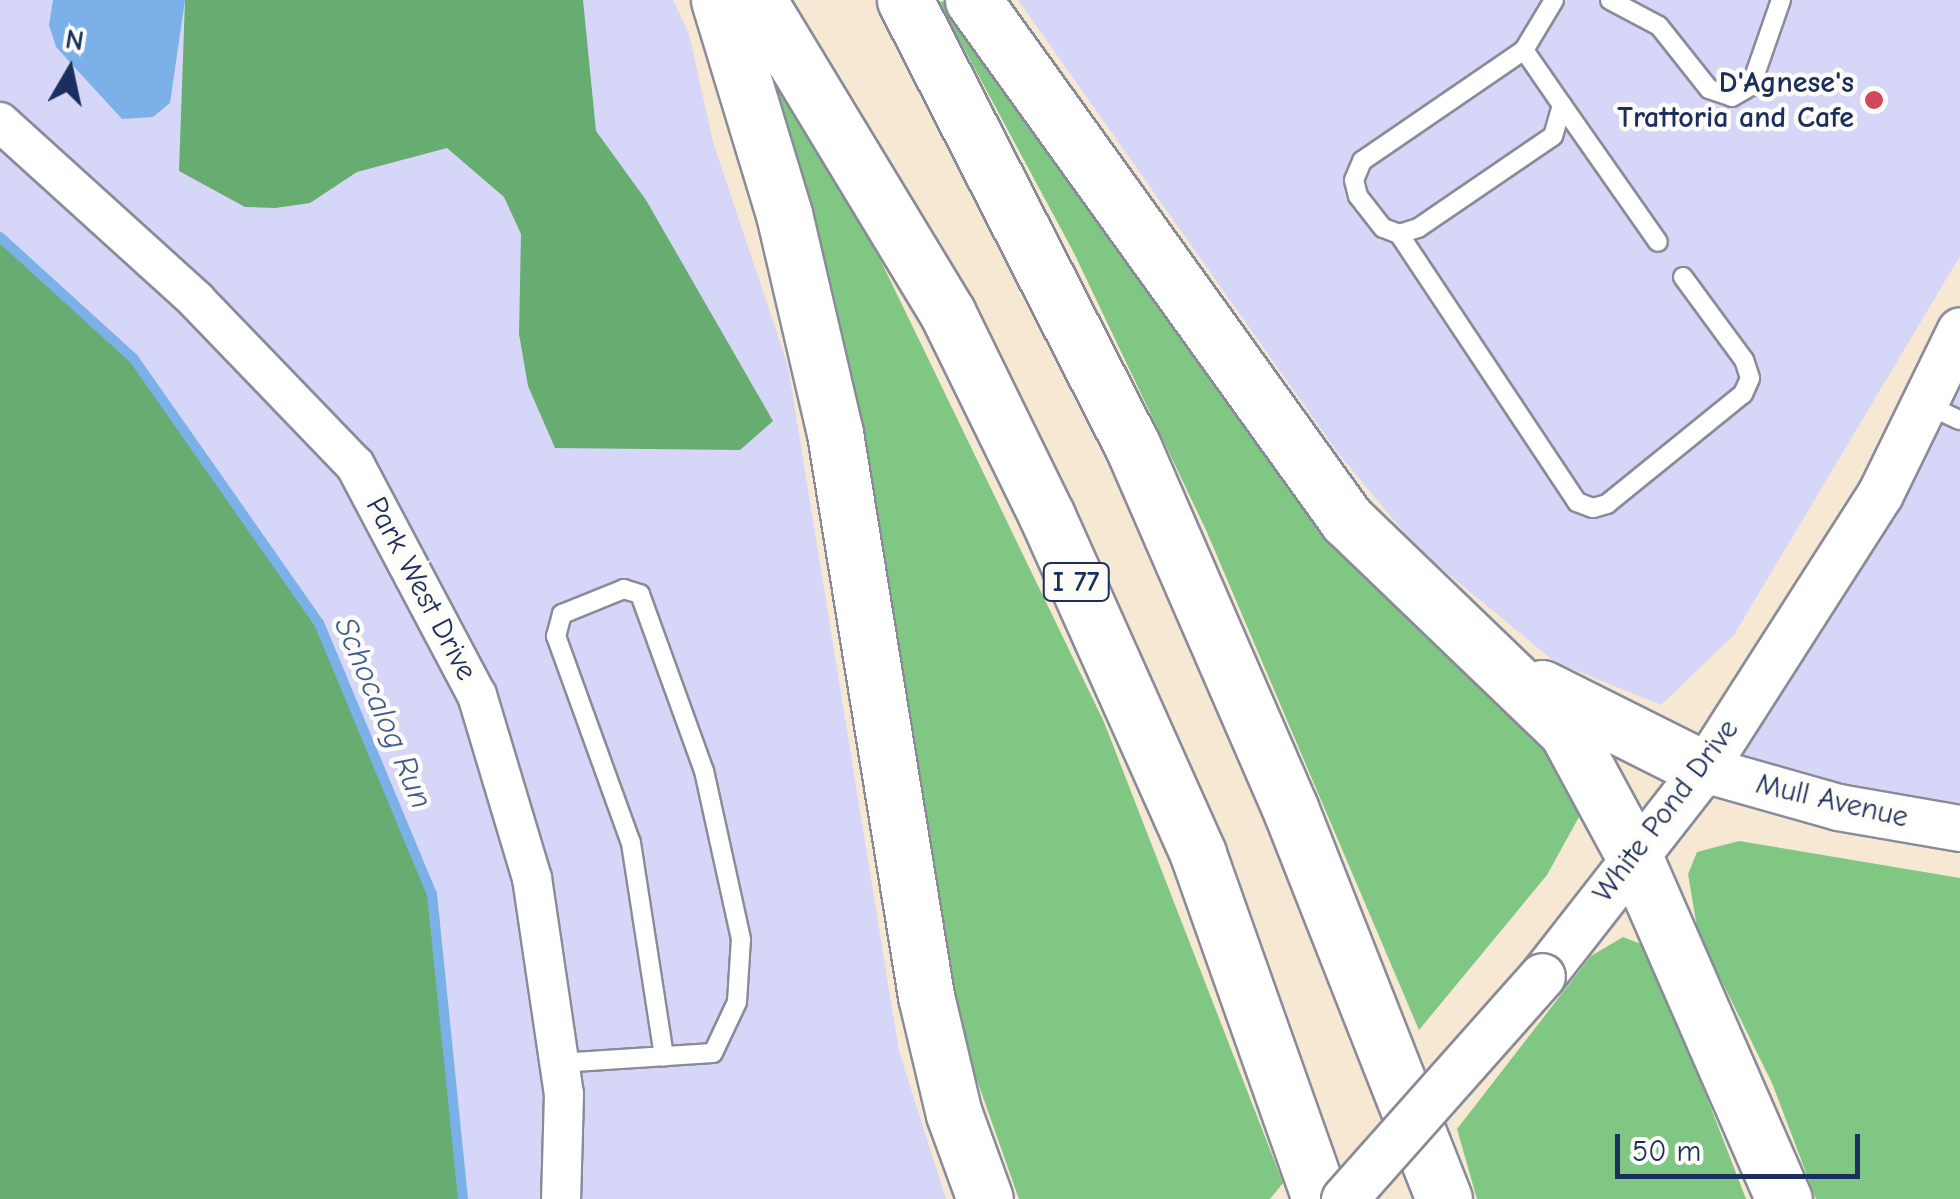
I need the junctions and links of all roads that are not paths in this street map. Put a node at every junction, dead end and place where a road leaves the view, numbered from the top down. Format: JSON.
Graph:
{"nodes":[{"id":1,"x":720,"y":0,"type":"edge"},
{"id":2,"x":758,"y":0,"type":"edge"},
{"id":3,"x":905,"y":0,"type":"edge"},
{"id":4,"x":972,"y":0,"type":"edge"},
{"id":5,"x":1554,"y":0,"type":"edge"},
{"id":6,"x":1610,"y":0,"type":"edge"},
{"id":7,"x":1781,"y":0,"type":"edge"},
{"id":8,"x":1524,"y":50,"type":"junction"},
{"id":9,"x":1562,"y":105,"type":"junction"},
{"id":10,"x":0,"y":122,"type":"edge"},
{"id":11,"x":1400,"y":234,"type":"junction"},
{"id":12,"x":1658,"y":242,"type":"dead end"},
{"id":13,"x":1683,"y":277,"type":"dead end"},
{"id":14,"x":1960,"y":330,"type":"edge"},
{"id":15,"x":1942,"y":412,"type":"edge"},
{"id":16,"x":1488,"y":656,"type":"junction"},
{"id":17,"x":1704,"y":770,"type":"junction"},
{"id":18,"x":1960,"y":828,"type":"edge"},
{"id":19,"x":1633,"y":854,"type":"junction"},
{"id":20,"x":664,"y":1056,"type":"junction"},
{"id":21,"x":559,"y":1063,"type":"junction"},
{"id":22,"x":561,"y":1199,"type":"edge"},
{"id":23,"x":984,"y":1199,"type":"edge"},
{"id":24,"x":1320,"y":1199,"type":"edge"},
{"id":25,"x":1344,"y":1199,"type":"edge"},
{"id":26,"x":1444,"y":1199,"type":"edge"},
{"id":27,"x":1784,"y":1199,"type":"edge"}],
"edges":[{"from":1,"to":23,"type":"highway"},
{"from":2,"to":24,"type":"highway","number":"I 77"},
{"from":3,"to":26,"type":"highway"},
{"from":4,"to":16,"type":"highway"},
{"from":5,"to":8,"type":"lane"},
{"from":6,"to":7,"type":"lane"},
{"from":8,"to":9,"type":"lane"},
{"from":8,"to":11,"type":"lane"},
{"from":9,"to":11,"type":"lane"},
{"from":9,"to":12,"type":"lane"},
{"from":10,"to":21,"type":"street","name":"Park West Drive"},
{"from":11,"to":13,"type":"lane"},
{"from":14,"to":15,"type":"street","name":"White Pond Drive"},
{"from":15,"to":17,"type":"street","name":"White Pond Drive"},
{"from":16,"to":17,"type":"highway"},
{"from":16,"to":19,"type":"highway"},
{"from":17,"to":18,"type":"street","name":"Mull Avenue"},
{"from":17,"to":19,"type":"street","name":"White Pond Drive"},
{"from":19,"to":25,"type":"street","name":"White Pond Drive","bridge":true},
{"from":19,"to":27,"type":"highway"},
{"from":20,"to":20,"type":"lane"},
{"from":20,"to":21,"type":"lane"},
{"from":21,"to":22,"type":"street","name":"Park West Drive"}]}
